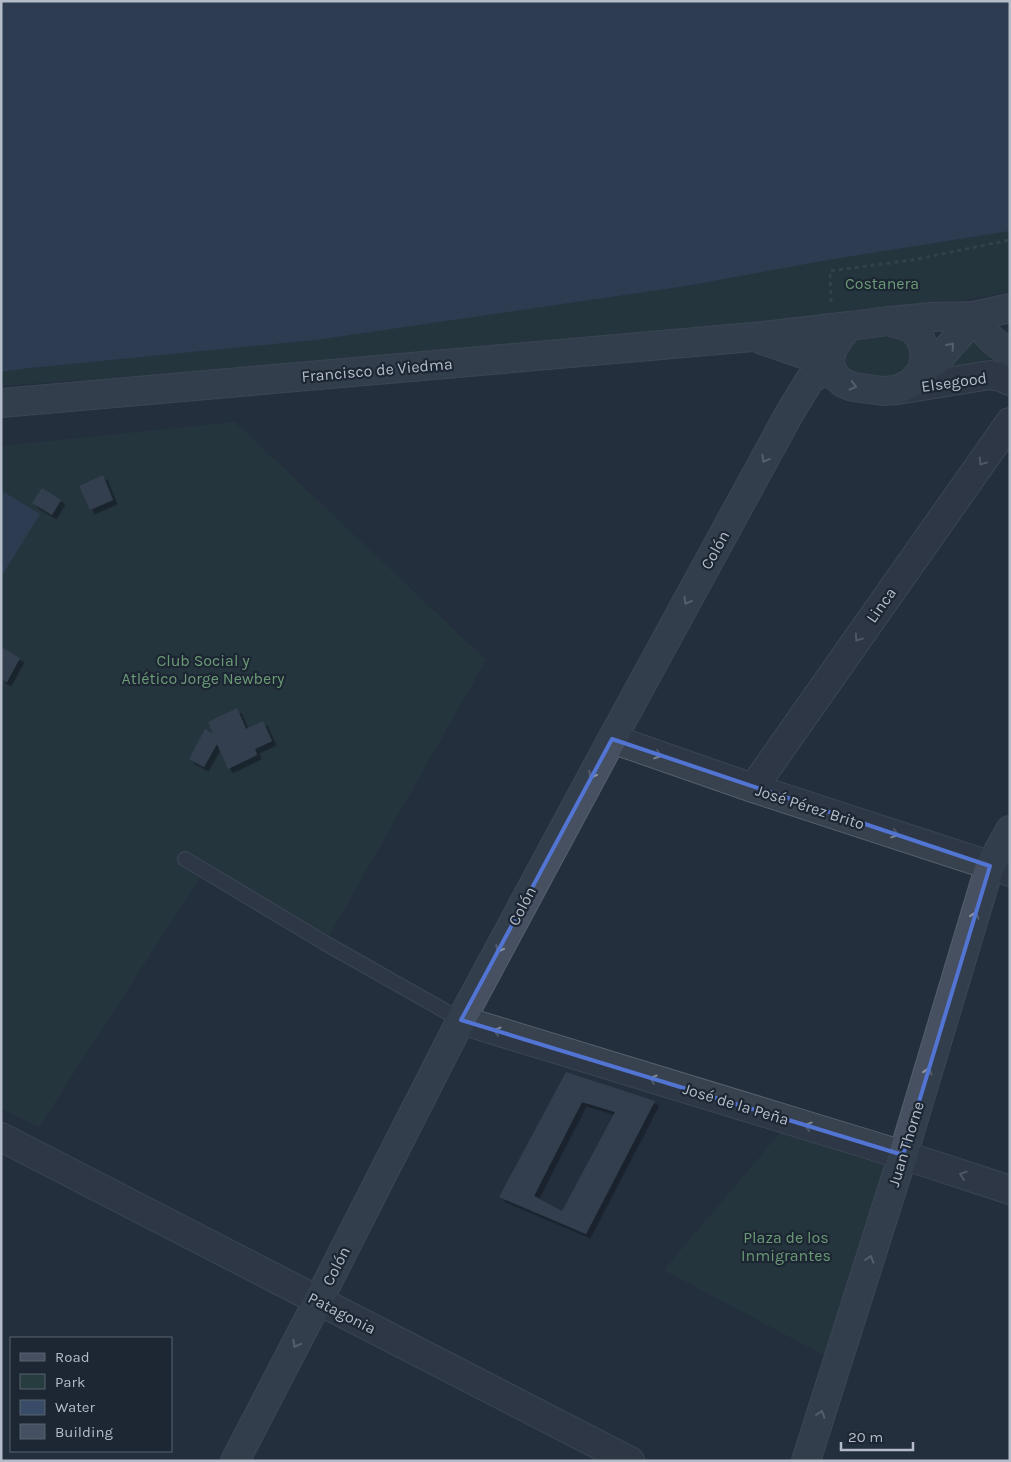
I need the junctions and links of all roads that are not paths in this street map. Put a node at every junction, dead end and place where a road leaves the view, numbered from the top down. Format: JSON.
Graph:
{"nodes":[{"id":1,"x":1010,"y":308,"type":"edge"},
{"id":2,"x":974,"y":316,"type":"junction"},
{"id":3,"x":888,"y":321,"type":"junction"},
{"id":4,"x":841,"y":327,"type":"junction"},
{"id":5,"x":753,"y":337,"type":"junction"},
{"id":6,"x":1010,"y":352,"type":"edge"},
{"id":7,"x":830,"y":366,"type":"junction"},
{"id":8,"x":922,"y":371,"type":"junction"},
{"id":9,"x":1010,"y":381,"type":"edge"},
{"id":10,"x":897,"y":390,"type":"junction"},
{"id":11,"x":1,"y":403,"type":"edge"},
{"id":12,"x":1010,"y":422,"type":"edge"},
{"id":13,"x":612,"y":739,"type":"junction"},
{"id":14,"x":753,"y":788,"type":"junction"},
{"id":15,"x":1010,"y":830,"type":"edge"},
{"id":16,"x":185,"y":859,"type":"dead end"},
{"id":17,"x":1000,"y":869,"type":"edge"},
{"id":18,"x":461,"y":1020,"type":"junction"},
{"id":19,"x":1,"y":1137,"type":"edge"},
{"id":20,"x":903,"y":1155,"type":"junction"},
{"id":21,"x":1010,"y":1190,"type":"edge"},
{"id":22,"x":318,"y":1301,"type":"junction"},
{"id":23,"x":234,"y":1461,"type":"edge"},
{"id":24,"x":630,"y":1461,"type":"edge"},
{"id":25,"x":806,"y":1461,"type":"edge"}],
"edges":[{"from":1,"to":2,"type":"street","name":"Francisco de Viedma"},
{"from":2,"to":3,"type":"street","name":"Francisco de Viedma"},
{"from":2,"to":6,"type":"street"},
{"from":8,"to":2,"type":"street","one_way":true},
{"from":3,"to":4,"type":"street","name":"Francisco de Viedma"},
{"from":3,"to":8,"type":"street","name":"Francisco de Viedma"},
{"from":4,"to":5,"type":"street","name":"Francisco de Viedma"},
{"from":4,"to":7,"type":"street"},
{"from":5,"to":7,"type":"street","name":"Francisco de Viedma"},
{"from":5,"to":11,"type":"street","name":"Francisco de Viedma"},
{"from":7,"to":10,"type":"street","name":"Francisco de Viedma","one_way":true},
{"from":7,"to":13,"type":"street","name":"Colón","one_way":true},
{"from":8,"to":10,"type":"street"},
{"from":9,"to":10,"type":"street","name":"Elsegood"},
{"from":12,"to":14,"type":"street","name":"Linca","one_way":true},
{"from":13,"to":14,"type":"street","name":"José Pérez Brito","one_way":true},
{"from":13,"to":18,"type":"street","name":"Colón","one_way":true},
{"from":14,"to":17,"type":"street","name":"José Pérez Brito","one_way":true},
{"from":15,"to":17,"type":"street","name":"Juan Thorne"},
{"from":16,"to":18,"type":"lane"},
{"from":20,"to":17,"type":"street","name":"Juan Thorne","one_way":true},
{"from":20,"to":18,"type":"street","name":"José de la Peña","one_way":true},
{"from":18,"to":22,"type":"street","name":"Colón"},
{"from":19,"to":22,"type":"street","name":"Patagonia"},
{"from":21,"to":20,"type":"street","name":"José de la Peña","one_way":true},
{"from":25,"to":20,"type":"street","name":"Juan Thorne","one_way":true},
{"from":22,"to":23,"type":"street","name":"Colón","one_way":true},
{"from":22,"to":24,"type":"street","name":"Patagonia"}]}
